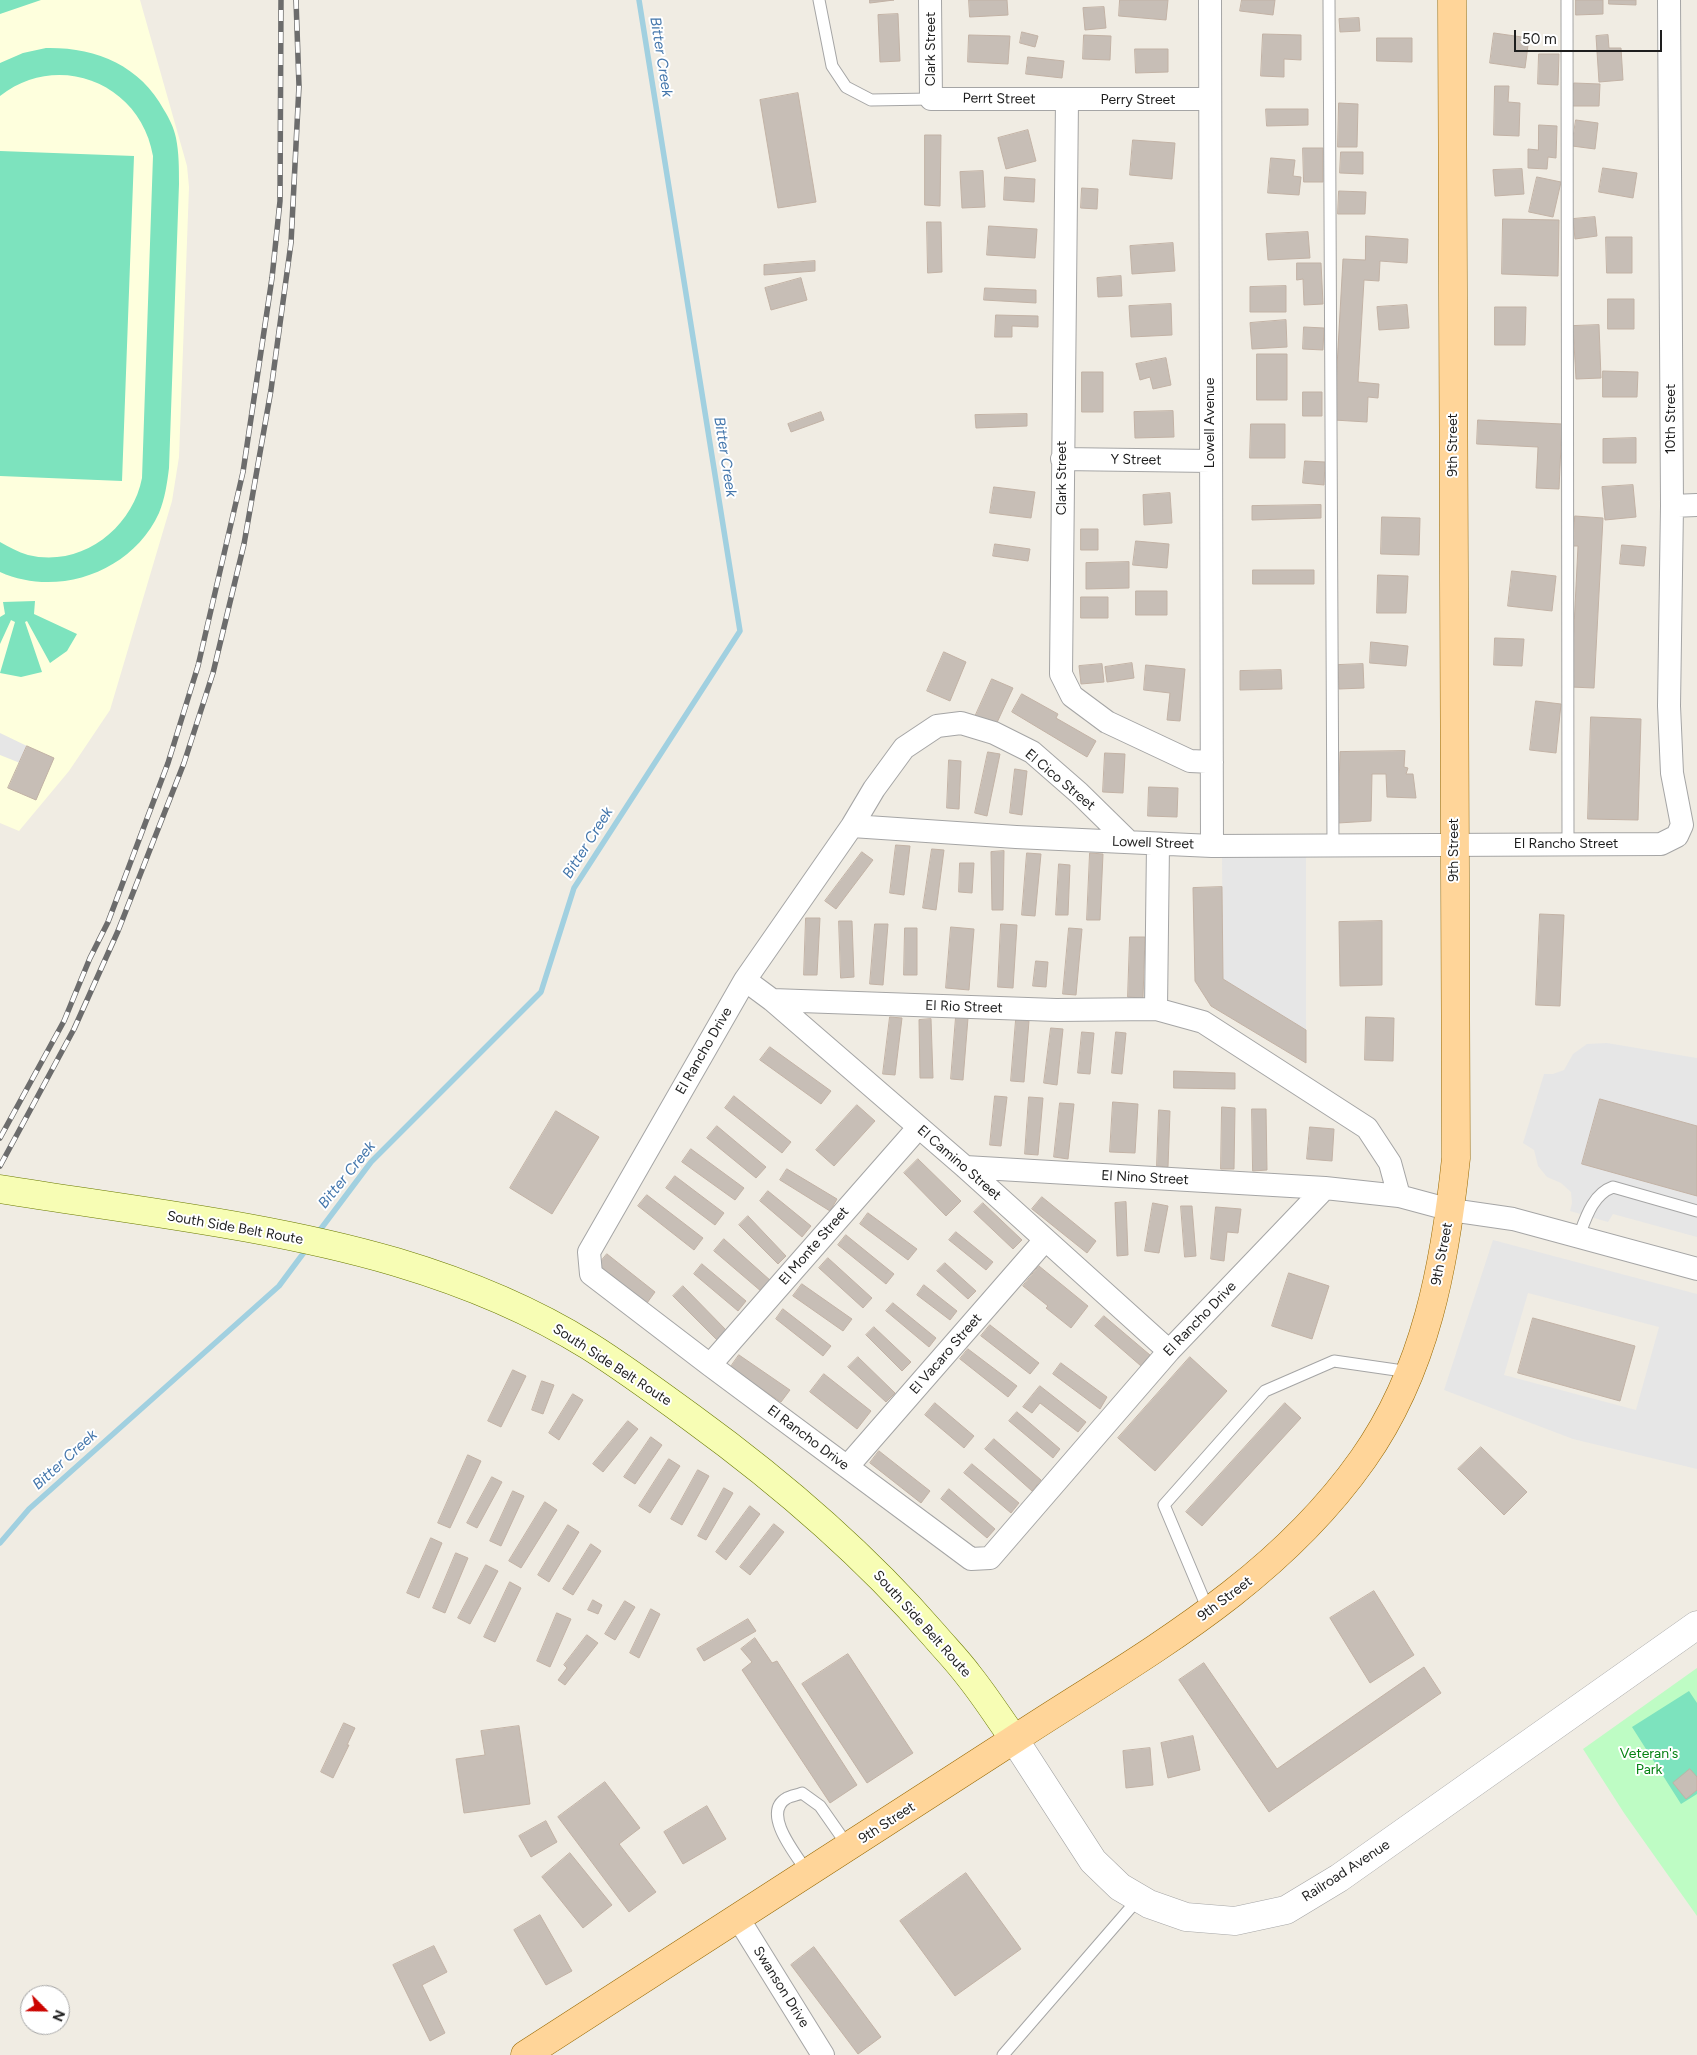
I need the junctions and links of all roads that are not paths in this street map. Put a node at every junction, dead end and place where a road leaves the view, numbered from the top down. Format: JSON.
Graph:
{"nodes":[{"id":1,"x":819,"y":0,"type":"edge"},
{"id":2,"x":930,"y":0,"type":"edge"},
{"id":3,"x":1210,"y":0,"type":"edge"},
{"id":4,"x":1329,"y":0,"type":"edge"},
{"id":5,"x":1452,"y":0,"type":"edge"},
{"id":6,"x":1567,"y":0,"type":"edge"},
{"id":7,"x":1669,"y":0,"type":"edge"},
{"id":8,"x":931,"y":99,"type":"junction"},
{"id":9,"x":1209,"y":99,"type":"junction"},
{"id":10,"x":1067,"y":100,"type":"junction"},
{"id":11,"x":1062,"y":458,"type":"junction"},
{"id":12,"x":1211,"y":461,"type":"junction"},
{"id":13,"x":1697,"y":505,"type":"edge"},
{"id":14,"x":1672,"y":506,"type":"junction"},
{"id":15,"x":1212,"y":762,"type":"junction"},
{"id":16,"x":852,"y":826,"type":"junction"},
{"id":17,"x":1677,"y":836,"type":"joint"},
{"id":18,"x":1129,"y":842,"type":"junction"},
{"id":19,"x":1158,"y":844,"type":"junction"},
{"id":20,"x":1454,"y":844,"type":"junction"},
{"id":21,"x":1568,"y":844,"type":"junction"},
{"id":22,"x":1333,"y":845,"type":"junction"},
{"id":23,"x":1212,"y":846,"type":"junction"},
{"id":24,"x":745,"y":980,"type":"junction"},
{"id":25,"x":772,"y":1000,"type":"junction"},
{"id":26,"x":1156,"y":1009,"type":"junction"},
{"id":27,"x":918,"y":1128,"type":"junction"},
{"id":28,"x":965,"y":1167,"type":"junction"},
{"id":29,"x":1325,"y":1188,"type":"junction"},
{"id":30,"x":0,"y":1189,"type":"edge"},
{"id":31,"x":1399,"y":1196,"type":"junction"},
{"id":32,"x":1451,"y":1210,"type":"junction"},
{"id":33,"x":1697,"y":1211,"type":"edge"},
{"id":34,"x":1579,"y":1236,"type":"junction"},
{"id":35,"x":1044,"y":1240,"type":"junction"},
{"id":36,"x":1697,"y":1269,"type":"edge"},
{"id":37,"x":1169,"y":1351,"type":"junction"},
{"id":38,"x":710,"y":1365,"type":"junction"},
{"id":39,"x":1410,"y":1372,"type":"junction"},
{"id":40,"x":847,"y":1467,"type":"junction"},
{"id":41,"x":1209,"y":1612,"type":"junction"},
{"id":42,"x":1697,"y":1625,"type":"edge"},
{"id":43,"x":1014,"y":1739,"type":"junction"},
{"id":44,"x":849,"y":1848,"type":"junction"},
{"id":45,"x":808,"y":1873,"type":"junction"},
{"id":46,"x":1139,"y":1898,"type":"junction"},
{"id":47,"x":738,"y":1918,"type":"junction"},
{"id":48,"x":525,"y":2055,"type":"edge"},
{"id":49,"x":823,"y":2055,"type":"edge"},
{"id":50,"x":1003,"y":2055,"type":"edge"}],
"edges":[{"from":1,"to":8,"type":"lane"},
{"from":2,"to":8,"type":"street","name":"Clark Street"},
{"from":3,"to":9,"type":"street","name":"Lowell Avenue"},
{"from":4,"to":22,"type":"lane"},
{"from":5,"to":20,"type":"main road","name":"9th Street"},
{"from":6,"to":21,"type":"lane"},
{"from":7,"to":14,"type":"street","name":"10th Street"},
{"from":8,"to":10,"type":"street","name":"Perrt Street"},
{"from":9,"to":10,"type":"street","name":"Perry Street"},
{"from":9,"to":12,"type":"street","name":"Lowell Avenue"},
{"from":10,"to":11,"type":"street","name":"Clark Street"},
{"from":11,"to":12,"type":"street","name":"Y Street"},
{"from":11,"to":15,"type":"street","name":"Clark Street"},
{"from":12,"to":15,"type":"street","name":"Lowell Avenue"},
{"from":13,"to":14,"type":"street"},
{"from":14,"to":17,"type":"street","name":"10th Street"},
{"from":15,"to":23,"type":"street","name":"Lowell Avenue"},
{"from":16,"to":18,"type":"street","name":"Lowell Street"},
{"from":16,"to":18,"type":"street","name":"El Cico Street"},
{"from":16,"to":24,"type":"street","name":"El Rancho Drive"},
{"from":17,"to":21,"type":"street","name":"El Rancho Street"},
{"from":18,"to":19,"type":"street","name":"Lowell Street"},
{"from":19,"to":23,"type":"street","name":"Lowell Street"},
{"from":19,"to":26,"type":"street"},
{"from":20,"to":21,"type":"street","name":"El Rancho Street"},
{"from":20,"to":22,"type":"street","name":"Lowell Street"},
{"from":20,"to":32,"type":"main road","name":"9th Street"},
{"from":22,"to":23,"type":"street","name":"Lowell Street"},
{"from":24,"to":25,"type":"street","name":"El Camino Street"},
{"from":24,"to":38,"type":"street","name":"El Rancho Drive"},
{"from":25,"to":26,"type":"street","name":"El Rio Street"},
{"from":25,"to":27,"type":"street","name":"El Camino Street"},
{"from":26,"to":31,"type":"street","name":"El Rio Street"},
{"from":27,"to":28,"type":"street","name":"El Camino Street"},
{"from":27,"to":38,"type":"street","name":"El Monte Street"},
{"from":28,"to":29,"type":"street","name":"El Nino Street"},
{"from":28,"to":35,"type":"street","name":"El Camino Street"},
{"from":29,"to":31,"type":"street"},
{"from":29,"to":37,"type":"street","name":"El Rancho Drive"},
{"from":30,"to":43,"type":"main road","name":"South Side Belt Route"},
{"from":31,"to":32,"type":"street"},
{"from":32,"to":34,"type":"street"},
{"from":32,"to":39,"type":"main road","name":"9th Street"},
{"from":33,"to":34,"type":"lane"},
{"from":34,"to":36,"type":"street"},
{"from":35,"to":37,"type":"street","name":"El Camino Street"},
{"from":35,"to":40,"type":"street","name":"El Vacaro Street"},
{"from":37,"to":40,"type":"street","name":"El Rancho Drive"},
{"from":38,"to":40,"type":"street","name":"El Rancho Drive"},
{"from":39,"to":41,"type":"main road","name":"9th Street"},
{"from":39,"to":41,"type":"lane"},
{"from":41,"to":43,"type":"main road","name":"9th Street"},
{"from":42,"to":46,"type":"street","name":"Railroad Avenue"},
{"from":43,"to":44,"type":"main road","name":"9th Street"},
{"from":43,"to":46,"type":"street","name":"Railroad Avenue"},
{"from":44,"to":45,"type":"main road","name":"9th Street"},
{"from":44,"to":45,"type":"lane"},
{"from":45,"to":47,"type":"main road","name":"9th Street"},
{"from":46,"to":50,"type":"lane"},
{"from":47,"to":48,"type":"main road","name":"9th Street"},
{"from":47,"to":49,"type":"street","name":"Swanson Drive"}]}
